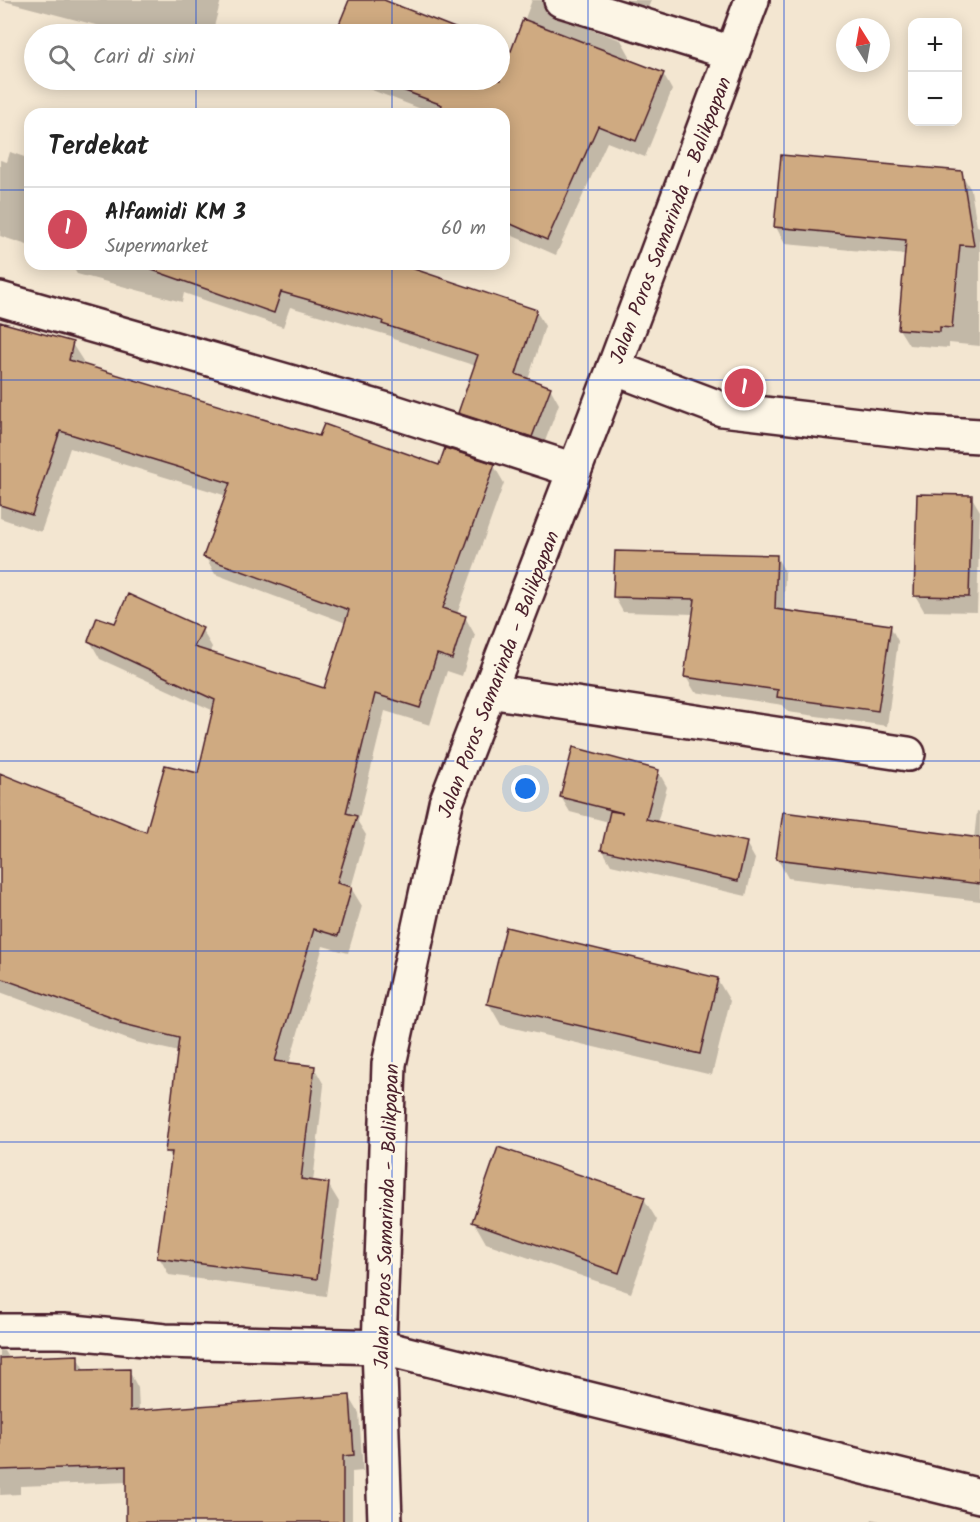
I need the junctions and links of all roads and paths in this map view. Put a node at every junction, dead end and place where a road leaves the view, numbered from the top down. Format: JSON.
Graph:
{"nodes":[{"id":1,"x":561,"y":0,"type":"edge"},
{"id":2,"x":752,"y":0,"type":"edge"},
{"id":3,"x":732,"y":53,"type":"junction"},
{"id":4,"x":0,"y":299,"type":"edge"},
{"id":5,"x":614,"y":368,"type":"junction"},
{"id":6,"x":980,"y":435,"type":"edge"},
{"id":7,"x":574,"y":470,"type":"junction"},
{"id":8,"x":489,"y":691,"type":"junction"},
{"id":9,"x":908,"y":754,"type":"dead end"},
{"id":10,"x":0,"y":1332,"type":"edge"},
{"id":11,"x":379,"y":1347,"type":"junction"},
{"id":12,"x":980,"y":1496,"type":"edge"},
{"id":13,"x":385,"y":1522,"type":"edge"}],
"edges":[{"from":1,"to":3,"type":"main road"},
{"from":2,"to":3,"type":"main road","name":"Jalan Poros Samarinda - Balikpapan"},
{"from":3,"to":5,"type":"main road","name":"Jalan Poros Samarinda - Balikpapan"},
{"from":4,"to":7,"type":"main road"},
{"from":5,"to":6,"type":"main road"},
{"from":5,"to":7,"type":"main road","name":"Jalan Poros Samarinda - Balikpapan"},
{"from":7,"to":8,"type":"main road","name":"Jalan Poros Samarinda - Balikpapan"},
{"from":8,"to":9,"type":"main road"},
{"from":8,"to":11,"type":"main road","name":"Jalan Poros Samarinda - Balikpapan"},
{"from":10,"to":11,"type":"main road"},
{"from":11,"to":12,"type":"main road"},
{"from":11,"to":13,"type":"main road","name":"Jalan Poros Samarinda - Balikpapan"}]}
